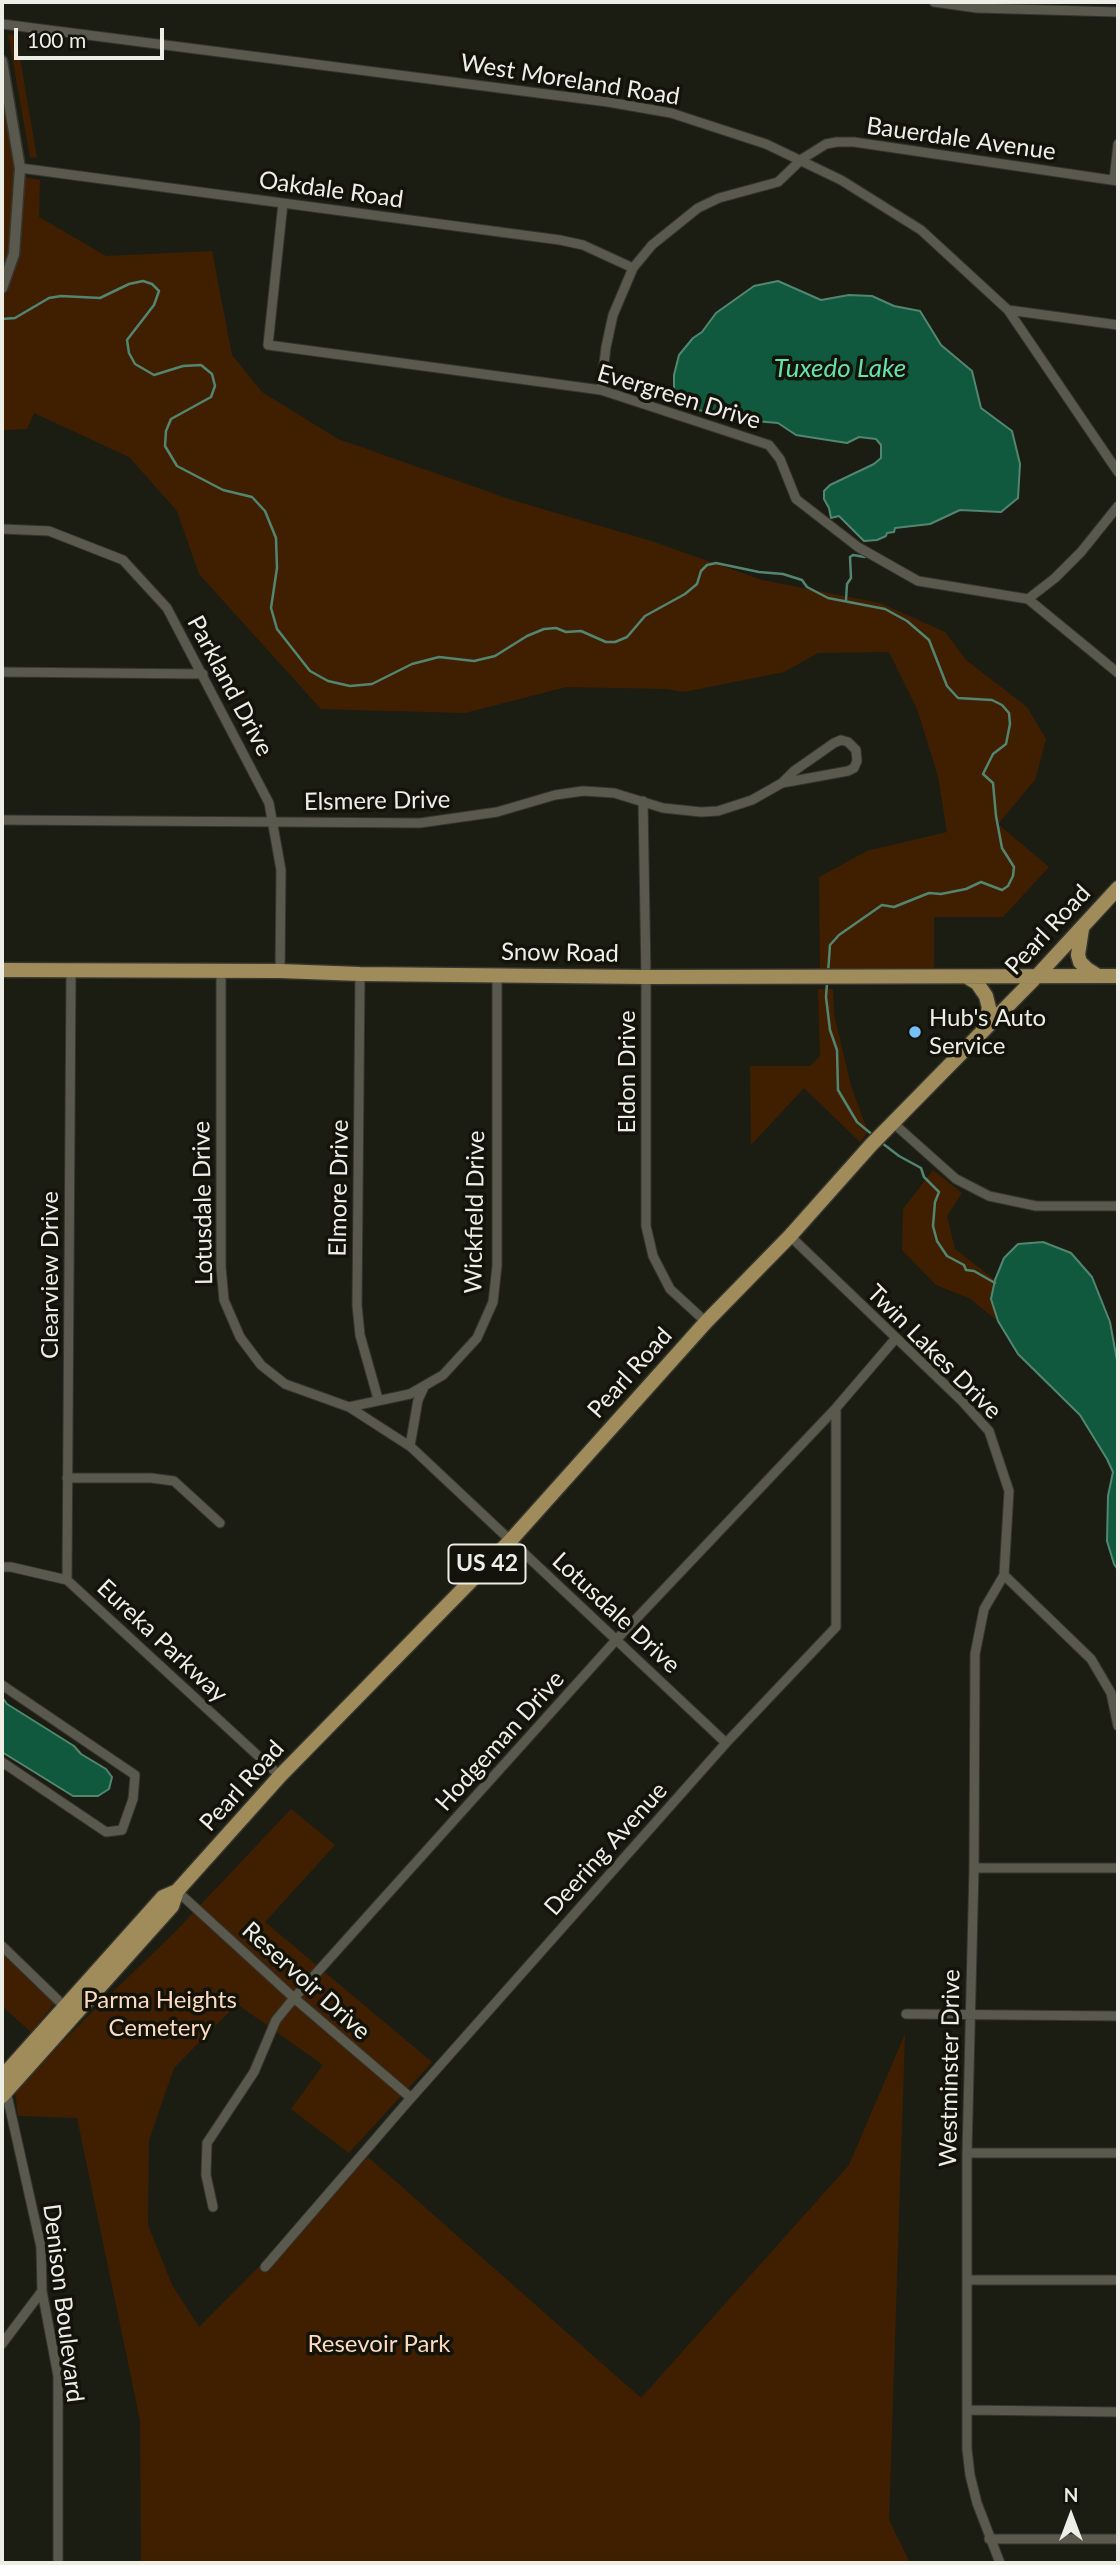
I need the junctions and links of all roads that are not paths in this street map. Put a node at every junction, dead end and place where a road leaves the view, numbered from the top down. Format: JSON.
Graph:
{"nodes":[{"id":1,"x":934,"y":2,"type":"edge"},
{"id":2,"x":1118,"y":12,"type":"edge"},
{"id":3,"x":2,"y":24,"type":"edge"},
{"id":4,"x":2,"y":61,"type":"edge"},
{"id":5,"x":1118,"y":144,"type":"edge"},
{"id":6,"x":802,"y":159,"type":"junction"},
{"id":7,"x":20,"y":168,"type":"junction"},
{"id":8,"x":1116,"y":181,"type":"edge"},
{"id":9,"x":283,"y":203,"type":"junction"},
{"id":10,"x":633,"y":268,"type":"junction"},
{"id":11,"x":2,"y":288,"type":"edge"},
{"id":12,"x":1008,"y":310,"type":"junction"},
{"id":13,"x":1118,"y":325,"type":"edge"},
{"id":14,"x":601,"y":390,"type":"junction"},
{"id":15,"x":1118,"y":472,"type":"edge"},
{"id":16,"x":1118,"y":506,"type":"edge"},
{"id":17,"x":2,"y":529,"type":"edge"},
{"id":18,"x":1028,"y":599,"type":"junction"},
{"id":19,"x":2,"y":671,"type":"edge"},
{"id":20,"x":1118,"y":673,"type":"edge"},
{"id":21,"x":203,"y":674,"type":"junction"},
{"id":22,"x":782,"y":783,"type":"junction"},
{"id":23,"x":643,"y":802,"type":"junction"},
{"id":24,"x":2,"y":820,"type":"edge"},
{"id":25,"x":273,"y":822,"type":"junction"},
{"id":26,"x":1118,"y":888,"type":"edge"},
{"id":27,"x":1084,"y":925,"type":"junction"},
{"id":28,"x":2,"y":970,"type":"edge"},
{"id":29,"x":71,"y":971,"type":"junction"},
{"id":30,"x":220,"y":971,"type":"junction"},
{"id":31,"x":280,"y":971,"type":"junction"},
{"id":32,"x":360,"y":974,"type":"junction"},
{"id":33,"x":497,"y":974,"type":"junction"},
{"id":34,"x":1100,"y":976,"type":"junction"},
{"id":35,"x":1118,"y":976,"type":"edge"},
{"id":36,"x":646,"y":977,"type":"junction"},
{"id":37,"x":967,"y":977,"type":"junction"},
{"id":38,"x":1036,"y":977,"type":"junction"},
{"id":39,"x":983,"y":1031,"type":"junction"},
{"id":40,"x":892,"y":1122,"type":"junction"},
{"id":41,"x":1118,"y":1206,"type":"edge"},
{"id":42,"x":790,"y":1236,"type":"junction"},
{"id":43,"x":706,"y":1322,"type":"junction"},
{"id":44,"x":896,"y":1338,"type":"junction"},
{"id":45,"x":424,"y":1387,"type":"junction"},
{"id":46,"x":377,"y":1399,"type":"junction"},
{"id":47,"x":349,"y":1407,"type":"junction"},
{"id":48,"x":836,"y":1408,"type":"junction"},
{"id":49,"x":410,"y":1446,"type":"junction"},
{"id":50,"x":68,"y":1478,"type":"junction"},
{"id":51,"x":220,"y":1523,"type":"dead end"},
{"id":52,"x":510,"y":1541,"type":"junction"},
{"id":53,"x":2,"y":1567,"type":"edge"},
{"id":54,"x":1004,"y":1575,"type":"junction"},
{"id":55,"x":68,"y":1580,"type":"junction"},
{"id":56,"x":616,"y":1640,"type":"junction"},
{"id":57,"x":2,"y":1685,"type":"edge"},
{"id":58,"x":1118,"y":1726,"type":"edge"},
{"id":59,"x":726,"y":1743,"type":"junction"},
{"id":60,"x":2,"y":1762,"type":"edge"},
{"id":61,"x":280,"y":1776,"type":"junction"},
{"id":62,"x":974,"y":1868,"type":"junction"},
{"id":63,"x":1118,"y":1868,"type":"edge"},
{"id":64,"x":177,"y":1891,"type":"junction"},
{"id":65,"x":2,"y":1946,"type":"edge"},
{"id":66,"x":294,"y":1998,"type":"junction"},
{"id":67,"x":64,"y":2006,"type":"junction"},
{"id":68,"x":906,"y":2014,"type":"dead end"},
{"id":69,"x":970,"y":2016,"type":"junction"},
{"id":70,"x":1118,"y":2016,"type":"edge"},
{"id":71,"x":2,"y":2077,"type":"edge"},
{"id":72,"x":4,"y":2094,"type":"edge"},
{"id":73,"x":411,"y":2098,"type":"junction"},
{"id":74,"x":967,"y":2153,"type":"junction"},
{"id":75,"x":1118,"y":2154,"type":"edge"},
{"id":76,"x":213,"y":2207,"type":"dead end"},
{"id":77,"x":265,"y":2267,"type":"dead end"},
{"id":78,"x":967,"y":2280,"type":"junction"},
{"id":79,"x":1118,"y":2280,"type":"edge"},
{"id":80,"x":43,"y":2291,"type":"junction"},
{"id":81,"x":2,"y":2344,"type":"edge"},
{"id":82,"x":967,"y":2410,"type":"junction"},
{"id":83,"x":1118,"y":2412,"type":"edge"},
{"id":84,"x":989,"y":2539,"type":"junction"},
{"id":85,"x":1118,"y":2539,"type":"edge"},
{"id":86,"x":58,"y":2563,"type":"edge"},
{"id":87,"x":1000,"y":2563,"type":"edge"}],
"edges":[{"from":1,"to":2,"type":"street"},
{"from":3,"to":6,"type":"street","name":"West Moreland Road"},
{"from":4,"to":7,"type":"street"},
{"from":5,"to":8,"type":"street"},
{"from":6,"to":8,"type":"street","name":"Bauerdale Avenue"},
{"from":6,"to":10,"type":"street","name":"Bauerdale Avenue"},
{"from":6,"to":12,"type":"street","name":"West Moreland Road"},
{"from":7,"to":9,"type":"street","name":"Oakdale Road"},
{"from":7,"to":11,"type":"street"},
{"from":9,"to":10,"type":"street","name":"Oakdale Road"},
{"from":9,"to":14,"type":"street","name":"Evergreen Drive"},
{"from":10,"to":14,"type":"street","name":"Bauerdale Avenue"},
{"from":12,"to":13,"type":"street"},
{"from":12,"to":15,"type":"street","name":"West Moreland Road"},
{"from":14,"to":18,"type":"street","name":"Evergreen Drive"},
{"from":16,"to":18,"type":"street"},
{"from":17,"to":21,"type":"street","name":"Parkland Drive"},
{"from":18,"to":20,"type":"street"},
{"from":19,"to":21,"type":"street"},
{"from":21,"to":25,"type":"street","name":"Parkland Drive"},
{"from":22,"to":22,"type":"street","name":"Elsmere Drive"},
{"from":22,"to":23,"type":"street","name":"Elsmere Drive"},
{"from":23,"to":25,"type":"street","name":"Elsmere Drive"},
{"from":23,"to":36,"type":"street","name":"Eldon Drive"},
{"from":24,"to":25,"type":"street","name":"Elsmere Drive"},
{"from":25,"to":31,"type":"street","name":"Parkland Drive"},
{"from":26,"to":27,"type":"main road","name":"Pearl Road","number":"US 42"},
{"from":27,"to":34,"type":"main road"},
{"from":27,"to":38,"type":"main road","name":"Pearl Road","number":"US 42"},
{"from":28,"to":29,"type":"main road","name":"Snow Road"},
{"from":29,"to":30,"type":"main road","name":"Snow Road"},
{"from":29,"to":50,"type":"street","name":"Clearview Drive"},
{"from":30,"to":31,"type":"main road","name":"Snow Road"},
{"from":30,"to":47,"type":"street","name":"Lotusdale Drive"},
{"from":31,"to":32,"type":"main road","name":"Snow Road"},
{"from":32,"to":33,"type":"main road","name":"Snow Road"},
{"from":32,"to":46,"type":"street","name":"Elmore Drive"},
{"from":33,"to":36,"type":"main road","name":"Snow Road"},
{"from":33,"to":45,"type":"street","name":"Wickfield Drive"},
{"from":34,"to":35,"type":"main road","name":"Snow Road"},
{"from":34,"to":38,"type":"main road","name":"Snow Road"},
{"from":36,"to":37,"type":"main road","name":"Snow Road"},
{"from":36,"to":43,"type":"street","name":"Eldon Drive"},
{"from":37,"to":38,"type":"main road","name":"Snow Road"},
{"from":37,"to":39,"type":"main road"},
{"from":38,"to":39,"type":"main road","name":"Pearl Road","number":"US 42"},
{"from":39,"to":40,"type":"main road","name":"Pearl Road","number":"US 42"},
{"from":40,"to":41,"type":"street"},
{"from":40,"to":42,"type":"main road","name":"Pearl Road","number":"US 42"},
{"from":42,"to":43,"type":"main road","name":"Pearl Road","number":"US 42"},
{"from":42,"to":44,"type":"street","name":"Twin Lakes Drive"},
{"from":43,"to":52,"type":"main road","name":"Pearl Road","number":"US 42"},
{"from":44,"to":48,"type":"street","name":"Hodgeman Drive"},
{"from":44,"to":54,"type":"street","name":"Twin Lakes Drive"},
{"from":45,"to":46,"type":"street","name":"Wickfield Drive"},
{"from":45,"to":49,"type":"street"},
{"from":46,"to":47,"type":"street","name":"Wickfield Drive"},
{"from":47,"to":49,"type":"street","name":"Lotusdale Drive"},
{"from":48,"to":56,"type":"street","name":"Hodgeman Drive"},
{"from":48,"to":59,"type":"street","name":"Deering Avenue"},
{"from":49,"to":52,"type":"street","name":"Lotusdale Drive"},
{"from":50,"to":51,"type":"street"},
{"from":50,"to":55,"type":"street","name":"Clearview Drive"},
{"from":52,"to":56,"type":"street","name":"Lotusdale Drive"},
{"from":52,"to":61,"type":"main road","name":"Pearl Road","number":"US 42"},
{"from":53,"to":55,"type":"street","name":"Eureka Parkway"},
{"from":54,"to":58,"type":"street"},
{"from":54,"to":62,"type":"street","name":"Westminster Drive"},
{"from":55,"to":61,"type":"street","name":"Eureka Parkway"},
{"from":56,"to":59,"type":"street","name":"Lotusdale Drive"},
{"from":56,"to":66,"type":"street","name":"Hodgeman Drive"},
{"from":57,"to":60,"type":"street"},
{"from":59,"to":73,"type":"street","name":"Deering Avenue"},
{"from":61,"to":64,"type":"main road","name":"Pearl Road","number":"US 42"},
{"from":62,"to":63,"type":"street"},
{"from":62,"to":69,"type":"street","name":"Westminster Drive"},
{"from":64,"to":66,"type":"street","name":"Reservoir Drive"},
{"from":64,"to":67,"type":"main road","name":"Pearl Road","number":"US 42"},
{"from":64,"to":72,"type":"main road","name":"Pearl Road","number":"US 42"},
{"from":65,"to":67,"type":"street"},
{"from":66,"to":73,"type":"street","name":"Reservoir Drive"},
{"from":66,"to":76,"type":"street","name":"Hodgeman Drive"},
{"from":67,"to":71,"type":"main road","name":"Pearl Road","number":"US 42"},
{"from":68,"to":69,"type":"street"},
{"from":69,"to":70,"type":"street"},
{"from":69,"to":74,"type":"street","name":"Westminster Drive"},
{"from":72,"to":80,"type":"street","name":"Denison Boulevard"},
{"from":73,"to":77,"type":"street","name":"Deering Avenue"},
{"from":74,"to":75,"type":"street"},
{"from":74,"to":78,"type":"street","name":"Westminster Drive"},
{"from":78,"to":79,"type":"street"},
{"from":78,"to":82,"type":"street","name":"Westminster Drive"},
{"from":80,"to":81,"type":"street"},
{"from":80,"to":86,"type":"street","name":"Denison Boulevard"},
{"from":82,"to":83,"type":"street"},
{"from":82,"to":84,"type":"street","name":"Westminster Drive"},
{"from":84,"to":85,"type":"street"},
{"from":84,"to":87,"type":"street","name":"Westminster Drive"}]}
